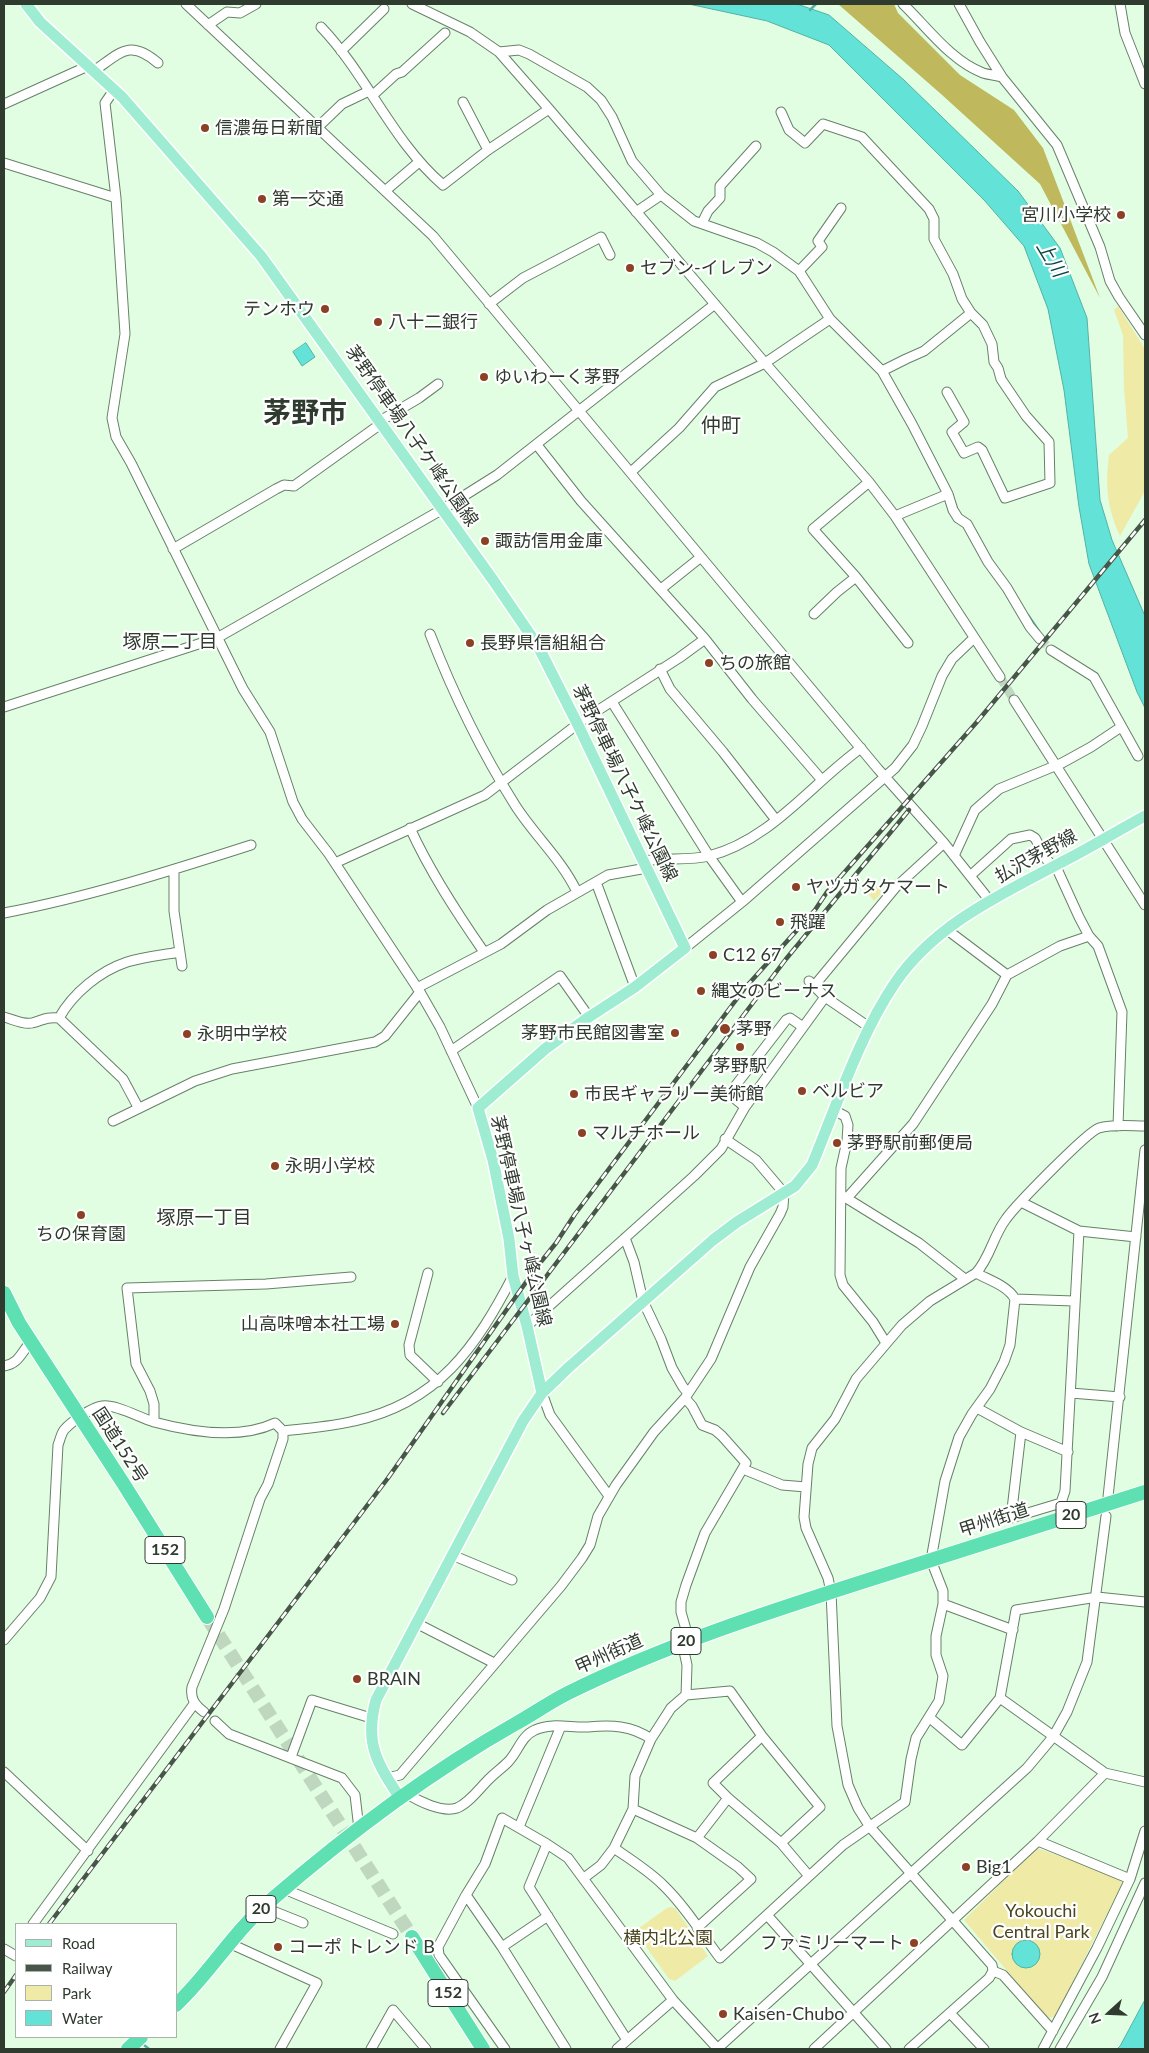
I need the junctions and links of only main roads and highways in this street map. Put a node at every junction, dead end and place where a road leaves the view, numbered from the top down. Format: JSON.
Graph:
{"nodes":[{"id":1,"x":26,"y":4,"type":"edge"},
{"id":2,"x":1145,"y":816,"type":"edge"},
{"id":3,"x":685,"y":948,"type":"joint"},
{"id":4,"x":4,"y":1292,"type":"edge"},
{"id":5,"x":542,"y":1393,"type":"junction"},
{"id":6,"x":1145,"y":1492,"type":"edge"},
{"id":7,"x":207,"y":1617,"type":"tunnel mouth"},
{"id":8,"x":403,"y":1796,"type":"junction"},
{"id":9,"x":412,"y":1937,"type":"tunnel mouth"},
{"id":10,"x":178,"y":2003,"type":"edge"},
{"id":11,"x":138,"y":2038,"type":"edge"},
{"id":12,"x":128,"y":2049,"type":"edge"},
{"id":13,"x":483,"y":2049,"type":"edge"}],
"edges":[{"from":1,"to":3,"type":"main road","name":"茅野停車場八子ケ峰公園線"},
{"from":2,"to":5,"type":"main road","name":"払沢茅野線"},
{"from":3,"to":5,"type":"main road","name":"茅野停車場八子ヶ峰公園線"},
{"from":4,"to":7,"type":"highway","name":"国道152号","number":"152"},
{"from":5,"to":8,"type":"main road"},
{"from":6,"to":8,"type":"highway","name":"甲州街道","number":"20"},
{"from":8,"to":10,"type":"highway","name":"甲州街道","number":"20"},
{"from":9,"to":13,"type":"highway","number":"152"},
{"from":11,"to":12,"type":"highway"}]}
